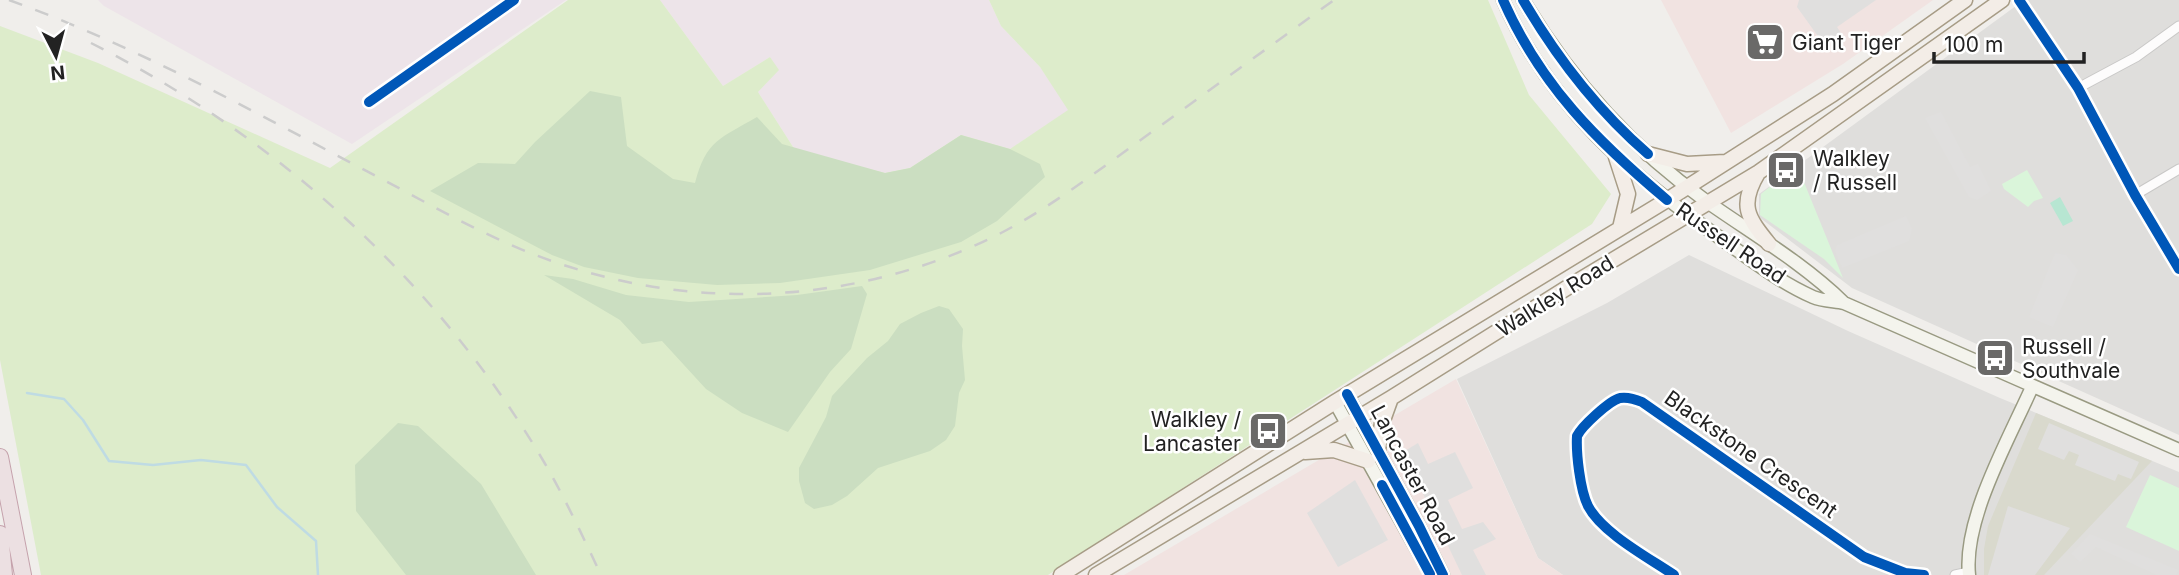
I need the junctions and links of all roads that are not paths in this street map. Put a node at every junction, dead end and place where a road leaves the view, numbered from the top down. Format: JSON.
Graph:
{"nodes":[{"id":1,"x":514,"y":0,"type":"edge"},
{"id":2,"x":1503,"y":0,"type":"edge"},
{"id":3,"x":1523,"y":0,"type":"edge"},
{"id":4,"x":1965,"y":0,"type":"edge"},
{"id":5,"x":2003,"y":0,"type":"edge"},
{"id":6,"x":2019,"y":0,"type":"edge"},
{"id":7,"x":2179,"y":26,"type":"edge"},
{"id":8,"x":2078,"y":88,"type":"junction"},
{"id":9,"x":369,"y":102,"type":"dead end"},
{"id":10,"x":1648,"y":154,"type":"junction"},
{"id":11,"x":1616,"y":157,"type":"junction"},
{"id":12,"x":1726,"y":162,"type":"junction"},
{"id":13,"x":2179,"y":169,"type":"edge"},
{"id":14,"x":1759,"y":172,"type":"junction"},
{"id":15,"x":1687,"y":187,"type":"junction"},
{"id":16,"x":2135,"y":195,"type":"junction"},
{"id":17,"x":1668,"y":200,"type":"junction"},
{"id":18,"x":1707,"y":202,"type":"junction"},
{"id":19,"x":1686,"y":215,"type":"junction"},
{"id":20,"x":1620,"y":228,"type":"junction"},
{"id":21,"x":1769,"y":244,"type":"junction"},
{"id":22,"x":2179,"y":269,"type":"edge"},
{"id":23,"x":1844,"y":303,"type":"junction"},
{"id":24,"x":2032,"y":387,"type":"junction"},
{"id":25,"x":1341,"y":398,"type":"junction"},
{"id":26,"x":1391,"y":398,"type":"junction"},
{"id":27,"x":1354,"y":419,"type":"junction"},
{"id":28,"x":2179,"y":450,"type":"edge"},
{"id":29,"x":1301,"y":453,"type":"junction"},
{"id":30,"x":1373,"y":456,"type":"junction"},
{"id":31,"x":0,"y":457,"type":"edge"},
{"id":32,"x":0,"y":534,"type":"edge"},
{"id":33,"x":1969,"y":573,"type":"edge"},
{"id":34,"x":4,"y":575,"type":"edge"},
{"id":35,"x":23,"y":575,"type":"edge"},
{"id":36,"x":1061,"y":575,"type":"edge"},
{"id":37,"x":1096,"y":575,"type":"edge"},
{"id":38,"x":1431,"y":575,"type":"edge"},
{"id":39,"x":1443,"y":575,"type":"edge"},
{"id":40,"x":1674,"y":575,"type":"edge"},
{"id":41,"x":1924,"y":575,"type":"edge"},
{"id":42,"x":1955,"y":575,"type":"edge"}],
"edges":[{"from":1,"to":9,"type":"street"},
{"from":2,"to":11,"type":"main road","name":"Russell Road"},
{"from":3,"to":10,"type":"main road","name":"Russell Road"},
{"from":4,"to":12,"type":"main road","name":"Walkley Road"},
{"from":5,"to":14,"type":"main road","name":"Walkley Road"},
{"from":6,"to":8,"type":"street"},
{"from":7,"to":8,"type":"street"},
{"from":8,"to":16,"type":"street"},
{"from":10,"to":12,"type":"main road"},
{"from":10,"to":15,"type":"main road","name":"Russell Road"},
{"from":11,"to":17,"type":"main road","name":"Russell Road"},
{"from":11,"to":20,"type":"main road"},
{"from":12,"to":15,"type":"main road","name":"Walkley Road"},
{"from":13,"to":16,"type":"street"},
{"from":14,"to":18,"type":"main road","name":"Walkley Road"},
{"from":14,"to":21,"type":"main road"},
{"from":15,"to":17,"type":"main road","name":"Walkley Road"},
{"from":15,"to":18,"type":"main road","name":"Russell Road"},
{"from":16,"to":22,"type":"street"},
{"from":17,"to":19,"type":"main road","name":"Russell Road"},
{"from":17,"to":20,"type":"main road","name":"Walkley Road"},
{"from":18,"to":19,"type":"main road","name":"Walkley Road"},
{"from":18,"to":21,"type":"main road","name":"Russell Road"},
{"from":19,"to":23,"type":"main road","name":"Russell Road"},
{"from":19,"to":26,"type":"main road","name":"Walkley Road"},
{"from":20,"to":25,"type":"main road","name":"Walkley Road"},
{"from":21,"to":23,"type":"main road","name":"Russell Road"},
{"from":23,"to":24,"type":"main road","name":"Russell Road"},
{"from":24,"to":28,"type":"main road","name":"Russell Road"},
{"from":24,"to":33,"type":"main road"},
{"from":25,"to":27,"type":"main road","name":"Lancaster Road"},
{"from":25,"to":36,"type":"main road","name":"Walkley Road"},
{"from":26,"to":27,"type":"main road","name":"Walkley Road"},
{"from":26,"to":30,"type":"main road"},
{"from":27,"to":29,"type":"main road","name":"Walkley Road"},
{"from":27,"to":30,"type":"main road","name":"Lancaster Road"},
{"from":29,"to":30,"type":"main road"},
{"from":29,"to":37,"type":"main road","name":"Walkley Road"},
{"from":30,"to":38,"type":"main road","name":"Lancaster Road"},
{"from":30,"to":39,"type":"main road","name":"Lancaster Road"},
{"from":31,"to":35,"type":"highway"},
{"from":32,"to":34,"type":"highway"},
{"from":33,"to":42,"type":"street"},
{"from":40,"to":41,"type":"street","name":"Blackstone Crescent"}]}
